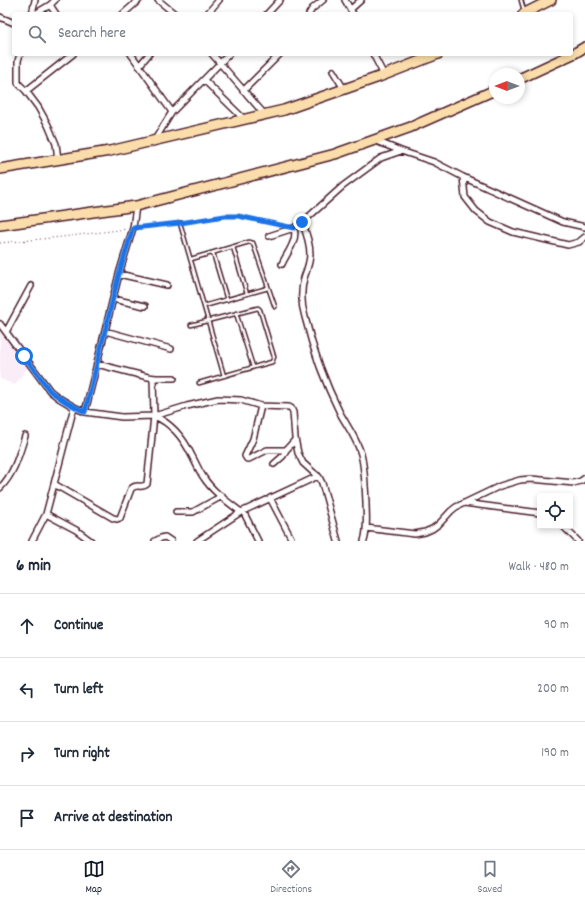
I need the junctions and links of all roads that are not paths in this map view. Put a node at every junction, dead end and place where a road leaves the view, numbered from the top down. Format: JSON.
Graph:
{"nodes":[{"id":1,"x":35,"y":0,"type":"edge"},
{"id":2,"x":55,"y":0,"type":"edge"},
{"id":3,"x":139,"y":0,"type":"edge"},
{"id":4,"x":158,"y":0,"type":"edge"},
{"id":5,"x":220,"y":0,"type":"edge"},
{"id":6,"x":280,"y":0,"type":"edge"},
{"id":7,"x":323,"y":0,"type":"edge"},
{"id":8,"x":345,"y":0,"type":"edge"},
{"id":9,"x":361,"y":0,"type":"edge"},
{"id":10,"x":520,"y":0,"type":"edge"},
{"id":11,"x":551,"y":0,"type":"edge"},
{"id":12,"x":50,"y":5,"type":"junction"},
{"id":13,"x":352,"y":11,"type":"edge"},
{"id":14,"x":32,"y":12,"type":"edge"},
{"id":15,"x":38,"y":12,"type":"edge"},
{"id":16,"x":55,"y":12,"type":"edge"},
{"id":17,"x":126,"y":12,"type":"edge"},
{"id":18,"x":173,"y":12,"type":"edge"},
{"id":19,"x":209,"y":12,"type":"edge"},
{"id":20,"x":269,"y":12,"type":"edge"},
{"id":21,"x":310,"y":12,"type":"edge"},
{"id":22,"x":523,"y":12,"type":"edge"},
{"id":23,"x":528,"y":12,"type":"edge"},
{"id":24,"x":0,"y":17,"type":"edge"},
{"id":25,"x":12,"y":22,"type":"edge"},
{"id":26,"x":585,"y":47,"type":"edge"},
{"id":27,"x":573,"y":54,"type":"edge"},
{"id":28,"x":19,"y":56,"type":"edge"},
{"id":29,"x":70,"y":56,"type":"edge"},
{"id":30,"x":132,"y":56,"type":"edge"},
{"id":31,"x":147,"y":56,"type":"edge"},
{"id":32,"x":214,"y":56,"type":"edge"},
{"id":33,"x":227,"y":56,"type":"edge"},
{"id":34,"x":278,"y":56,"type":"edge"},
{"id":35,"x":374,"y":56,"type":"edge"},
{"id":36,"x":433,"y":56,"type":"edge"},
{"id":37,"x":569,"y":56,"type":"edge"},
{"id":38,"x":220,"y":63,"type":"junction"},
{"id":39,"x":139,"y":66,"type":"junction"},
{"id":40,"x":333,"y":71,"type":"dead end"},
{"id":41,"x":384,"y":75,"type":"junction"},
{"id":42,"x":525,"y":76,"type":"edge"},
{"id":43,"x":204,"y":80,"type":"junction"},
{"id":44,"x":344,"y":89,"type":"junction"},
{"id":45,"x":26,"y":91,"type":"junction"},
{"id":46,"x":243,"y":91,"type":"junction"},
{"id":47,"x":489,"y":93,"type":"edge"},
{"id":48,"x":172,"y":112,"type":"junction"},
{"id":49,"x":264,"y":115,"type":"junction"},
{"id":50,"x":244,"y":119,"type":"junction"},
{"id":51,"x":374,"y":140,"type":"junction"},
{"id":52,"x":154,"y":141,"type":"junction"},
{"id":53,"x":401,"y":152,"type":"junction"},
{"id":54,"x":58,"y":160,"type":"junction"},
{"id":55,"x":0,"y":169,"type":"edge"},
{"id":56,"x":463,"y":177,"type":"junction"},
{"id":57,"x":136,"y":206,"type":"junction"},
{"id":58,"x":302,"y":222,"type":"junction"},
{"id":59,"x":180,"y":223,"type":"road end"},
{"id":60,"x":0,"y":224,"type":"edge"},
{"id":61,"x":585,"y":227,"type":"edge"},
{"id":62,"x":294,"y":228,"type":"junction"},
{"id":63,"x":269,"y":236,"type":"dead end"},
{"id":64,"x":585,"y":237,"type":"edge"},
{"id":65,"x":233,"y":247,"type":"junction"},
{"id":66,"x":213,"y":253,"type":"junction"},
{"id":67,"x":190,"y":259,"type":"junction"},
{"id":68,"x":282,"y":264,"type":"dead end"},
{"id":69,"x":119,"y":274,"type":"junction"},
{"id":70,"x":167,"y":285,"type":"dead end"},
{"id":71,"x":32,"y":286,"type":"dead end"},
{"id":72,"x":268,"y":288,"type":"junction"},
{"id":73,"x":247,"y":294,"type":"junction"},
{"id":74,"x":113,"y":299,"type":"junction"},
{"id":75,"x":227,"y":300,"type":"junction"},
{"id":76,"x":146,"y":306,"type":"dead end"},
{"id":77,"x":204,"y":306,"type":"junction"},
{"id":78,"x":275,"y":307,"type":"dead end"},
{"id":79,"x":236,"y":313,"type":"junction"},
{"id":80,"x":208,"y":320,"type":"junction"},
{"id":81,"x":0,"y":324,"type":"edge"},
{"id":82,"x":191,"y":325,"type":"dead end"},
{"id":83,"x":105,"y":331,"type":"junction"},
{"id":84,"x":6,"y":332,"type":"junction"},
{"id":85,"x":171,"y":349,"type":"dead end"},
{"id":86,"x":97,"y":364,"type":"junction"},
{"id":87,"x":253,"y":368,"type":"junction"},
{"id":88,"x":224,"y":376,"type":"junction"},
{"id":89,"x":153,"y":378,"type":"junction"},
{"id":90,"x":174,"y":378,"type":"dead end"},
{"id":91,"x":199,"y":383,"type":"dead end"},
{"id":92,"x":261,"y":406,"type":"junction"},
{"id":93,"x":74,"y":407,"type":"junction"},
{"id":94,"x":85,"y":412,"type":"junction"},
{"id":95,"x":154,"y":416,"type":"junction"},
{"id":96,"x":25,"y":436,"type":"dead end"},
{"id":97,"x":295,"y":440,"type":"junction"},
{"id":98,"x":286,"y":450,"type":"junction"},
{"id":99,"x":274,"y":464,"type":"dead end"},
{"id":100,"x":318,"y":476,"type":"junction"},
{"id":101,"x":585,"y":478,"type":"edge"},
{"id":102,"x":54,"y":484,"type":"junction"},
{"id":103,"x":0,"y":488,"type":"edge"},
{"id":104,"x":222,"y":496,"type":"junction"},
{"id":105,"x":270,"y":498,"type":"junction"},
{"id":106,"x":463,"y":503,"type":"junction"},
{"id":107,"x":176,"y":512,"type":"dead end"},
{"id":108,"x":242,"y":512,"type":"junction"},
{"id":109,"x":537,"y":513,"type":"edge"},
{"id":110,"x":46,"y":514,"type":"junction"},
{"id":111,"x":366,"y":528,"type":"junction"},
{"id":112,"x":566,"y":529,"type":"edge"},
{"id":113,"x":291,"y":538,"type":"dead end"},
{"id":114,"x":365,"y":539,"type":"edge"},
{"id":115,"x":337,"y":540,"type":"edge"},
{"id":116,"x":32,"y":541,"type":"edge"},
{"id":117,"x":91,"y":541,"type":"edge"},
{"id":118,"x":155,"y":541,"type":"edge"},
{"id":119,"x":171,"y":541,"type":"edge"},
{"id":120,"x":197,"y":541,"type":"edge"},
{"id":121,"x":258,"y":541,"type":"edge"},
{"id":122,"x":370,"y":541,"type":"edge"},
{"id":123,"x":578,"y":541,"type":"edge"}],
"edges":[{"from":1,"to":14,"type":"street"},
{"from":2,"to":12,"type":"street"},
{"from":3,"to":17,"type":"street"},
{"from":4,"to":18,"type":"street"},
{"from":5,"to":19,"type":"street"},
{"from":6,"to":20,"type":"street"},
{"from":7,"to":21,"type":"street"},
{"from":8,"to":13,"type":"street"},
{"from":9,"to":13,"type":"street"},
{"from":10,"to":22,"type":"lane"},
{"from":11,"to":23,"type":"highway"},
{"from":12,"to":15,"type":"street"},
{"from":12,"to":16,"type":"street"},
{"from":24,"to":25,"type":"street"},
{"from":26,"to":27,"type":"highway"},
{"from":28,"to":45,"type":"street"},
{"from":29,"to":45,"type":"street"},
{"from":30,"to":39,"type":"street"},
{"from":31,"to":39,"type":"street"},
{"from":32,"to":38,"type":"street"},
{"from":33,"to":38,"type":"street"},
{"from":34,"to":46,"type":"street"},
{"from":35,"to":41,"type":"street"},
{"from":36,"to":41,"type":"highway"},
{"from":37,"to":42,"type":"highway"},
{"from":38,"to":43,"type":"street"},
{"from":38,"to":46,"type":"street"},
{"from":39,"to":48,"type":"street"},
{"from":40,"to":44,"type":"street"},
{"from":41,"to":44,"type":"highway"},
{"from":43,"to":48,"type":"street"},
{"from":43,"to":50,"type":"street"},
{"from":44,"to":49,"type":"highway"},
{"from":45,"to":54,"type":"street"},
{"from":46,"to":49,"type":"street"},
{"from":47,"to":51,"type":"highway"},
{"from":48,"to":52,"type":"street"},
{"from":49,"to":50,"type":"highway"},
{"from":50,"to":52,"type":"highway"},
{"from":51,"to":53,"type":"street"},
{"from":51,"to":57,"type":"highway"},
{"from":52,"to":54,"type":"highway"},
{"from":53,"to":56,"type":"street"},
{"from":53,"to":58,"type":"street"},
{"from":54,"to":55,"type":"highway"},
{"from":56,"to":61,"type":"street"},
{"from":56,"to":64,"type":"street"},
{"from":57,"to":60,"type":"highway"},
{"from":57,"to":69,"type":"street"},
{"from":58,"to":62,"type":"street"},
{"from":58,"to":111,"type":"street"},
{"from":59,"to":67,"type":"lane"},
{"from":62,"to":63,"type":"street"},
{"from":62,"to":68,"type":"street"},
{"from":65,"to":66,"type":"lane"},
{"from":65,"to":72,"type":"lane"},
{"from":65,"to":73,"type":"lane"},
{"from":66,"to":67,"type":"lane"},
{"from":66,"to":75,"type":"lane"},
{"from":67,"to":77,"type":"lane"},
{"from":69,"to":70,"type":"street"},
{"from":69,"to":74,"type":"street"},
{"from":71,"to":84,"type":"street"},
{"from":72,"to":73,"type":"lane"},
{"from":72,"to":78,"type":"lane"},
{"from":73,"to":75,"type":"lane"},
{"from":74,"to":76,"type":"street"},
{"from":74,"to":83,"type":"street"},
{"from":75,"to":77,"type":"lane"},
{"from":77,"to":80,"type":"lane"},
{"from":79,"to":80,"type":"lane"},
{"from":79,"to":87,"type":"lane"},
{"from":79,"to":87,"type":"lane"},
{"from":80,"to":82,"type":"lane"},
{"from":80,"to":88,"type":"lane"},
{"from":81,"to":84,"type":"street"},
{"from":83,"to":85,"type":"street"},
{"from":83,"to":86,"type":"street"},
{"from":84,"to":93,"type":"street"},
{"from":86,"to":89,"type":"street"},
{"from":86,"to":94,"type":"street"},
{"from":87,"to":88,"type":"lane"},
{"from":88,"to":91,"type":"lane"},
{"from":89,"to":90,"type":"street"},
{"from":89,"to":95,"type":"street"},
{"from":92,"to":95,"type":"street"},
{"from":92,"to":97,"type":"street"},
{"from":92,"to":98,"type":"street"},
{"from":93,"to":94,"type":"street"},
{"from":93,"to":102,"type":"street"},
{"from":94,"to":95,"type":"street"},
{"from":95,"to":102,"type":"street"},
{"from":95,"to":104,"type":"street"},
{"from":96,"to":103,"type":"street"},
{"from":97,"to":98,"type":"street"},
{"from":97,"to":100,"type":"street"},
{"from":98,"to":99,"type":"street"},
{"from":100,"to":105,"type":"street"},
{"from":100,"to":115,"type":"street"},
{"from":101,"to":106,"type":"street"},
{"from":102,"to":110,"type":"street"},
{"from":104,"to":107,"type":"street"},
{"from":104,"to":108,"type":"street"},
{"from":105,"to":108,"type":"street"},
{"from":105,"to":113,"type":"street"},
{"from":106,"to":109,"type":"street"},
{"from":106,"to":111,"type":"street"},
{"from":108,"to":120,"type":"street"},
{"from":108,"to":121,"type":"street"},
{"from":110,"to":116,"type":"street"},
{"from":110,"to":117,"type":"street"},
{"from":111,"to":114,"type":"street"},
{"from":112,"to":123,"type":"street"},
{"from":114,"to":122,"type":"street"},
{"from":118,"to":119,"type":"street"}]}
